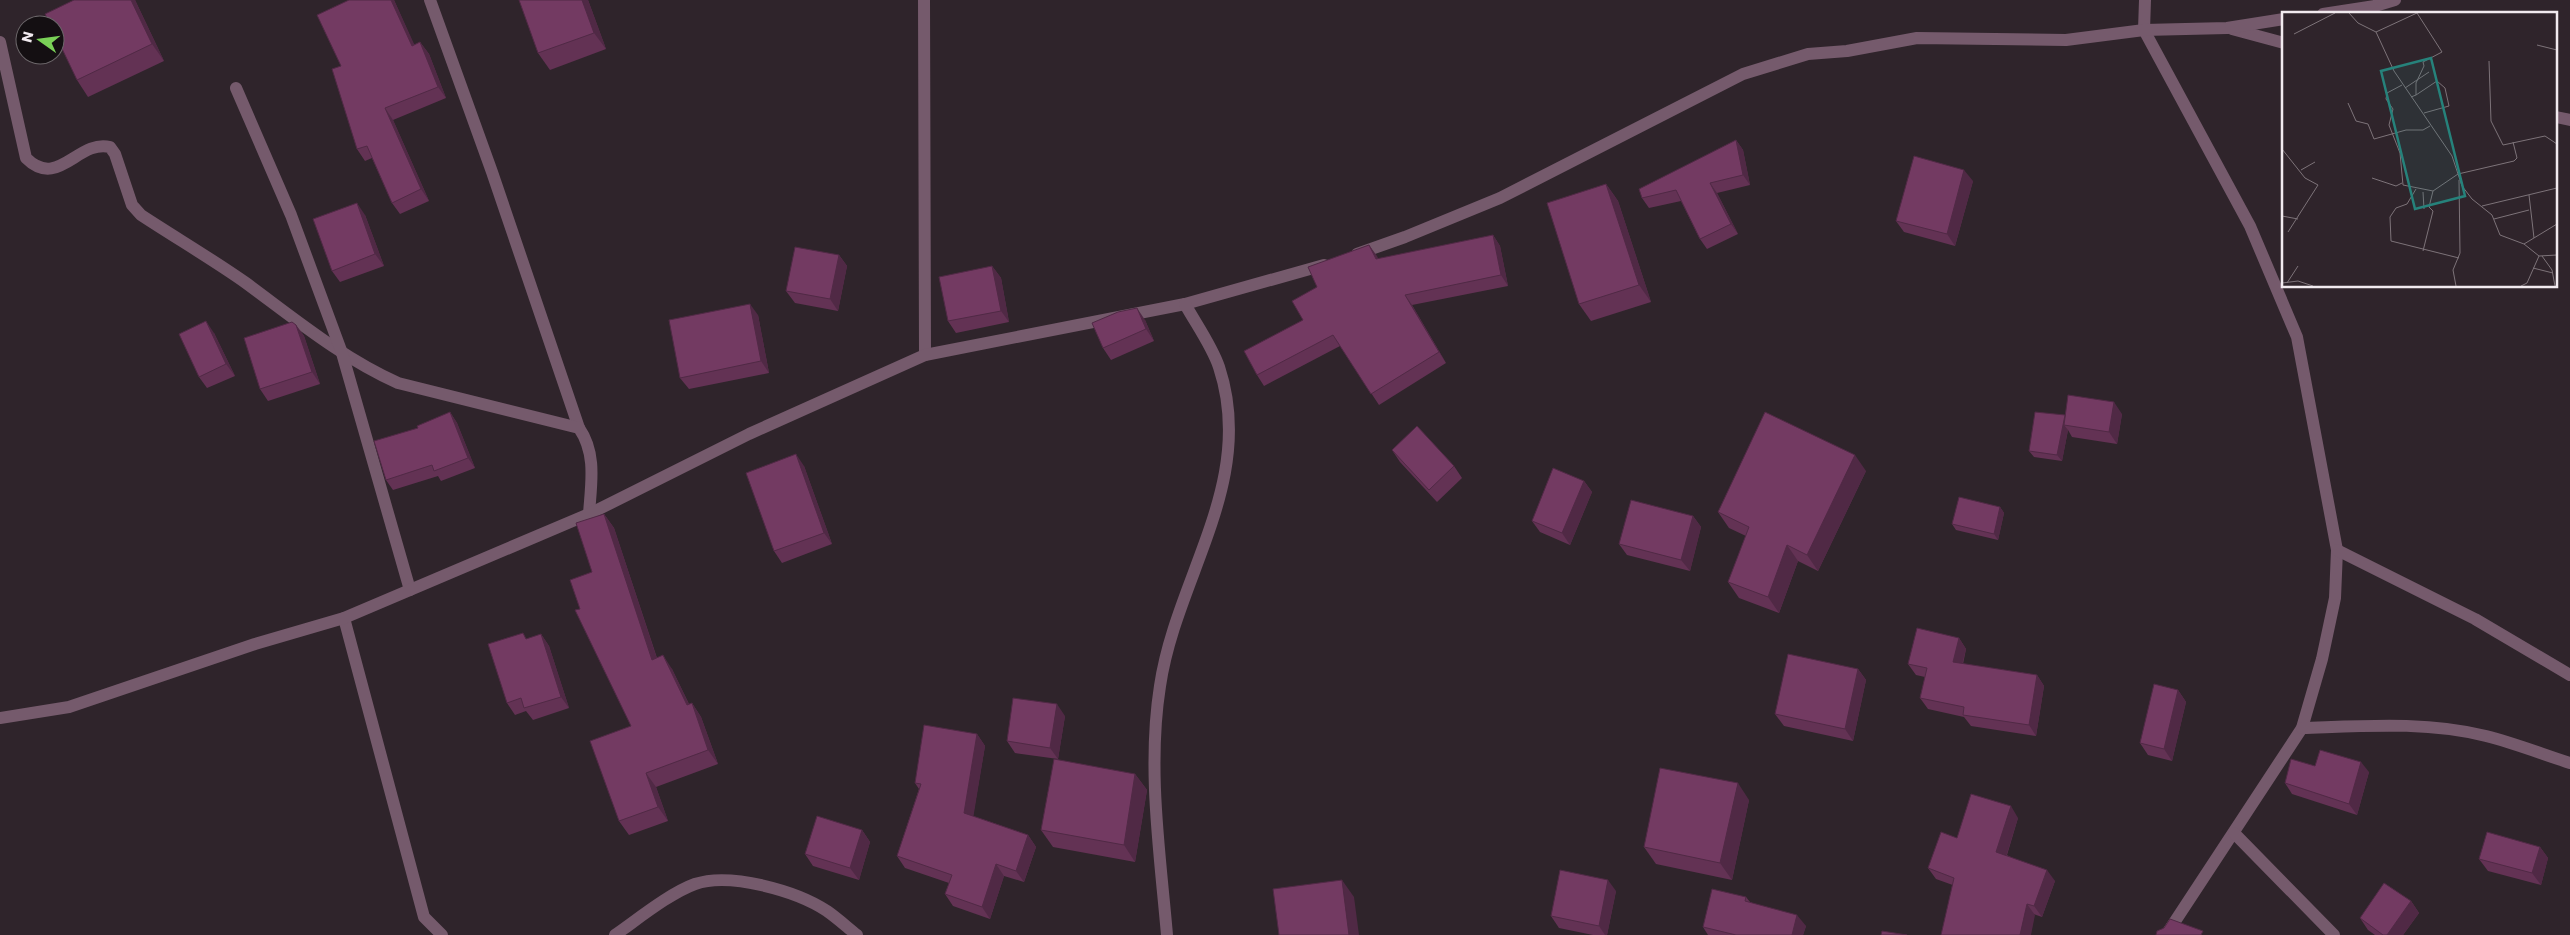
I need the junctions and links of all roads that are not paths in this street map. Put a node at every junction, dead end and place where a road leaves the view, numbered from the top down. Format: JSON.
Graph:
{"nodes":[{"id":1,"x":430,"y":0,"type":"edge"},
{"id":2,"x":924,"y":0,"type":"edge"},
{"id":3,"x":2145,"y":0,"type":"edge"},
{"id":4,"x":2395,"y":0,"type":"edge"},
{"id":5,"x":2336,"y":12,"type":"edge"},
{"id":6,"x":2282,"y":19,"type":"edge"},
{"id":7,"x":2227,"y":28,"type":"junction"},
{"id":8,"x":2144,"y":30,"type":"junction"},
{"id":9,"x":0,"y":42,"type":"edge"},
{"id":10,"x":2282,"y":42,"type":"edge"},
{"id":11,"x":236,"y":88,"type":"dead end"},
{"id":12,"x":1185,"y":304,"type":"junction"},
{"id":13,"x":342,"y":353,"type":"junction"},
{"id":14,"x":925,"y":355,"type":"junction"},
{"id":15,"x":579,"y":428,"type":"junction"},
{"id":16,"x":589,"y":514,"type":"junction"},
{"id":17,"x":2337,"y":550,"type":"junction"},
{"id":18,"x":410,"y":590,"type":"junction"},
{"id":19,"x":344,"y":618,"type":"junction"},
{"id":20,"x":2570,"y":676,"type":"edge"},
{"id":21,"x":0,"y":718,"type":"edge"},
{"id":22,"x":2302,"y":728,"type":"junction"},
{"id":23,"x":2570,"y":763,"type":"edge"},
{"id":24,"x":2234,"y":833,"type":"junction"},
{"id":25,"x":442,"y":935,"type":"edge"},
{"id":26,"x":615,"y":935,"type":"edge"},
{"id":27,"x":856,"y":935,"type":"edge"},
{"id":28,"x":1167,"y":935,"type":"edge"},
{"id":29,"x":2166,"y":935,"type":"edge"},
{"id":30,"x":2334,"y":935,"type":"edge"}],
"edges":[{"from":1,"to":15,"type":"street"},
{"from":2,"to":14,"type":"street"},
{"from":3,"to":8,"type":"street"},
{"from":4,"to":5,"type":"street"},
{"from":6,"to":7,"type":"street"},
{"from":7,"to":8,"type":"street"},
{"from":7,"to":10,"type":"street"},
{"from":8,"to":12,"type":"street"},
{"from":8,"to":17,"type":"street"},
{"from":9,"to":13,"type":"street"},
{"from":11,"to":13,"type":"street"},
{"from":12,"to":14,"type":"street"},
{"from":12,"to":28,"type":"street"},
{"from":13,"to":15,"type":"street"},
{"from":13,"to":18,"type":"street"},
{"from":14,"to":16,"type":"street"},
{"from":15,"to":16,"type":"street"},
{"from":16,"to":18,"type":"street"},
{"from":17,"to":20,"type":"street"},
{"from":17,"to":22,"type":"street"},
{"from":18,"to":19,"type":"street"},
{"from":19,"to":21,"type":"street"},
{"from":19,"to":25,"type":"street"},
{"from":22,"to":23,"type":"street"},
{"from":22,"to":24,"type":"street"},
{"from":24,"to":29,"type":"street"},
{"from":24,"to":30,"type":"street"},
{"from":26,"to":27,"type":"street"}]}
